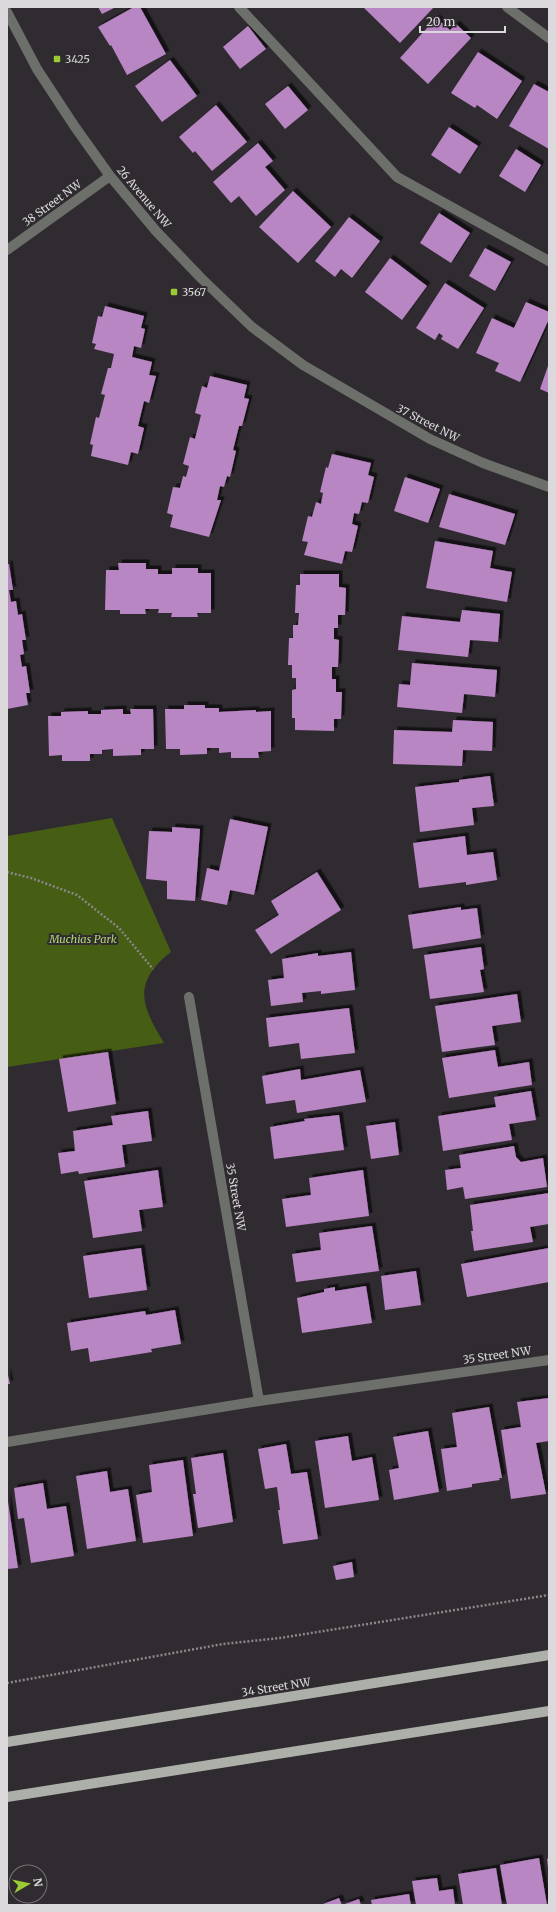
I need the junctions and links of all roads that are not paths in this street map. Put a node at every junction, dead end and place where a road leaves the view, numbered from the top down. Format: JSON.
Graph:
{"nodes":[{"id":1,"x":239,"y":7,"type":"edge"},
{"id":2,"x":507,"y":7,"type":"edge"},
{"id":3,"x":7,"y":12,"type":"edge"},
{"id":4,"x":549,"y":38,"type":"edge"},
{"id":5,"x":110,"y":176,"type":"junction"},
{"id":6,"x":7,"y":250,"type":"edge"},
{"id":7,"x":549,"y":261,"type":"edge"},
{"id":8,"x":303,"y":365,"type":"joint"},
{"id":9,"x":549,"y":487,"type":"edge"},
{"id":10,"x":189,"y":997,"type":"dead end"},
{"id":11,"x":549,"y":1360,"type":"edge"},
{"id":12,"x":259,"y":1401,"type":"junction"},
{"id":13,"x":7,"y":1442,"type":"edge"},
{"id":14,"x":549,"y":1655,"type":"edge"},
{"id":15,"x":549,"y":1711,"type":"edge"},
{"id":16,"x":7,"y":1742,"type":"edge"},
{"id":17,"x":7,"y":1797,"type":"edge"}],
"edges":[{"from":1,"to":7,"type":"street"},
{"from":2,"to":4,"type":"street"},
{"from":3,"to":5,"type":"street","name":"26 Avenue NW"},
{"from":5,"to":6,"type":"street","name":"38 Street NW"},
{"from":5,"to":8,"type":"street","name":"26 Avenue NW"},
{"from":8,"to":9,"type":"street","name":"37 Street NW"},
{"from":10,"to":12,"type":"street","name":"35 Street NW"},
{"from":11,"to":12,"type":"street","name":"35 Street NW"},
{"from":12,"to":13,"type":"street","name":"35 Street NW"},
{"from":14,"to":16,"type":"main road","name":"34 Street NW"},
{"from":15,"to":17,"type":"main road"}]}
